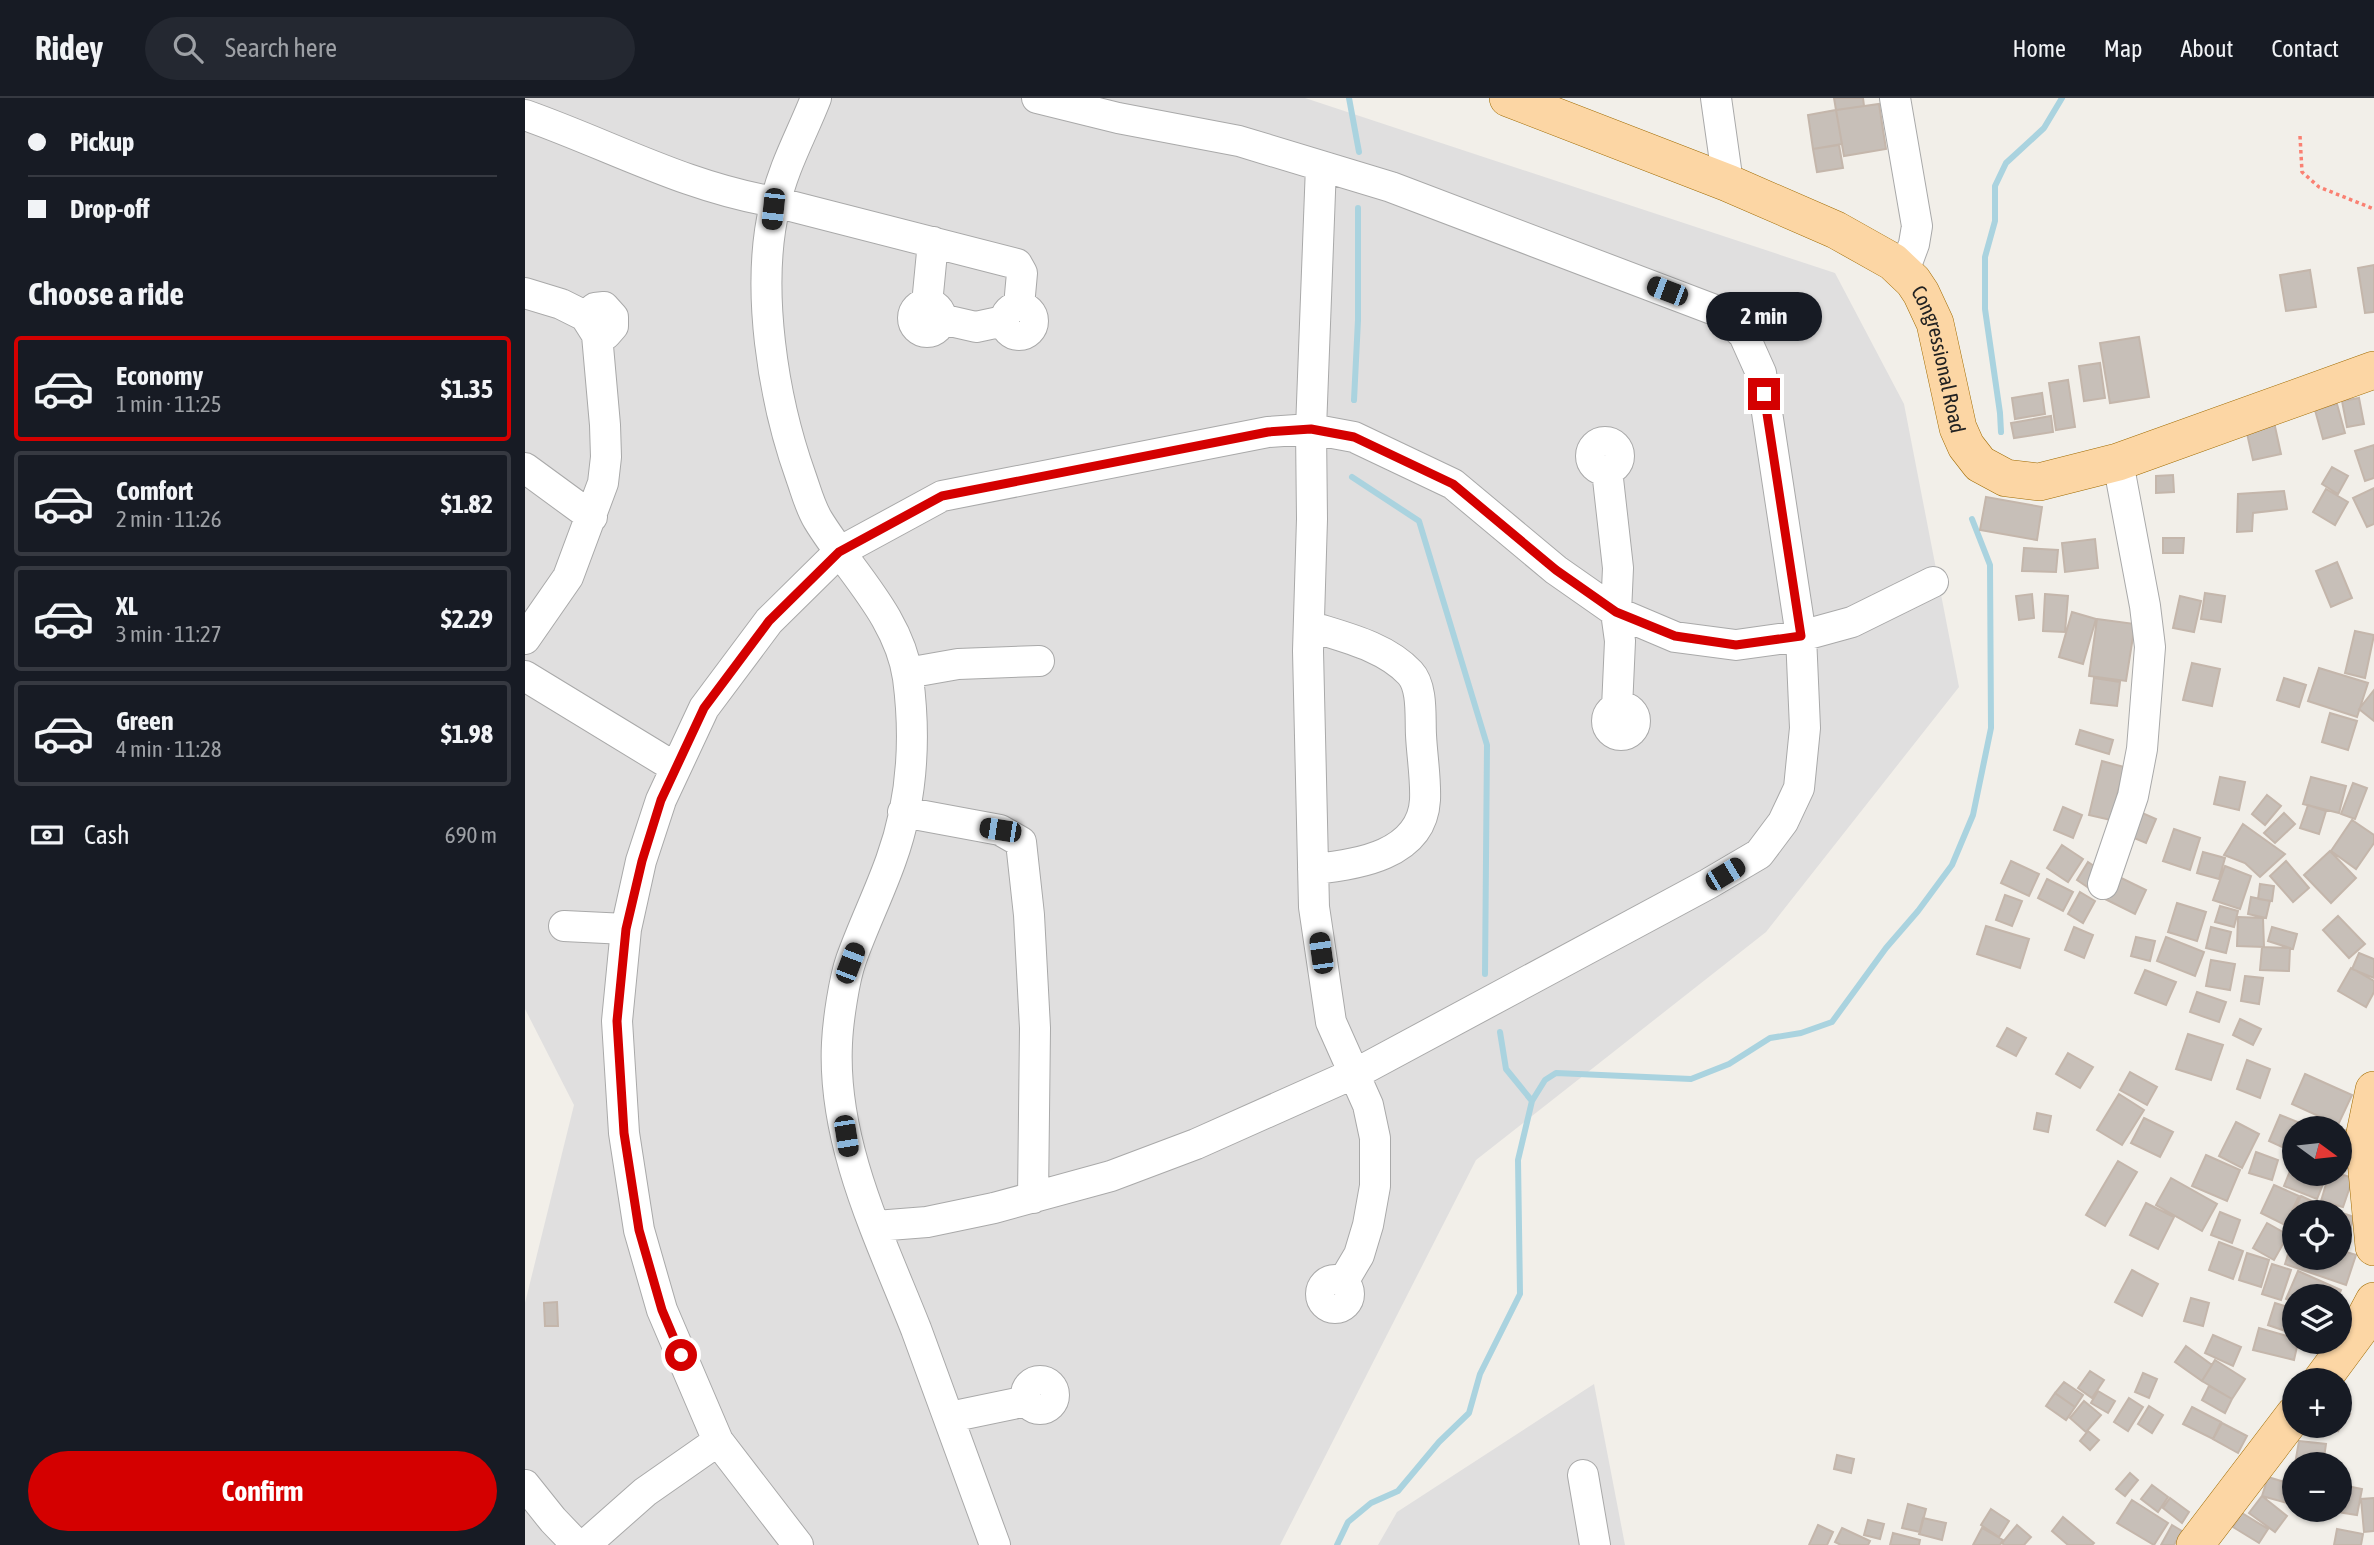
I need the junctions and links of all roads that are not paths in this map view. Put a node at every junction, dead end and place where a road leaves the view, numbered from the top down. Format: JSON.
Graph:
{"nodes":[{"id":1,"x":816,"y":98,"type":"edge"},
{"id":2,"x":1037,"y":98,"type":"edge"},
{"id":3,"x":1507,"y":98,"type":"edge"},
{"id":4,"x":1716,"y":98,"type":"edge"},
{"id":5,"x":1895,"y":98,"type":"edge"},
{"id":6,"x":525,"y":115,"type":"edge"},
{"id":7,"x":1321,"y":166,"type":"junction"},
{"id":8,"x":1728,"y":183,"type":"junction"},
{"id":9,"x":775,"y":202,"type":"junction"},
{"id":10,"x":933,"y":242,"type":"junction"},
{"id":11,"x":1904,"y":271,"type":"junction"},
{"id":12,"x":525,"y":293,"type":"edge"},
{"id":13,"x":2374,"y":370,"type":"edge"},
{"id":14,"x":1311,"y":429,"type":"junction"},
{"id":15,"x":2118,"y":462,"type":"junction"},
{"id":16,"x":525,"y":468,"type":"edge"},
{"id":17,"x":1607,"y":470,"type":"dead end"},
{"id":18,"x":593,"y":517,"type":"junction"},
{"id":19,"x":839,"y":552,"type":"junction"},
{"id":20,"x":1933,"y":582,"type":"dead end"},
{"id":21,"x":1616,"y":612,"type":"junction"},
{"id":22,"x":1309,"y":625,"type":"junction"},
{"id":23,"x":1801,"y":636,"type":"junction"},
{"id":24,"x":525,"y":639,"type":"edge"},
{"id":25,"x":1039,"y":661,"type":"dead end"},
{"id":26,"x":907,"y":673,"type":"junction"},
{"id":27,"x":527,"y":682,"type":"edge"},
{"id":28,"x":1617,"y":708,"type":"dead end"},
{"id":29,"x":676,"y":768,"type":"junction"},
{"id":30,"x":903,"y":812,"type":"junction"},
{"id":31,"x":1313,"y":869,"type":"junction"},
{"id":32,"x":2103,"y":884,"type":"dead end"},
{"id":33,"x":564,"y":926,"type":"dead end"},
{"id":34,"x":626,"y":929,"type":"junction"},
{"id":35,"x":1353,"y":1074,"type":"junction"},
{"id":36,"x":2374,"y":1090,"type":"edge"},
{"id":37,"x":1033,"y":1198,"type":"junction"},
{"id":38,"x":876,"y":1226,"type":"junction"},
{"id":39,"x":2374,"y":1247,"type":"edge"},
{"id":40,"x":1343,"y":1282,"type":"dead end"},
{"id":41,"x":2374,"y":1301,"type":"edge"},
{"id":42,"x":2360,"y":1350,"type":"edge"},
{"id":43,"x":2337,"y":1368,"type":"edge"},
{"id":44,"x":1027,"y":1401,"type":"dead end"},
{"id":45,"x":950,"y":1417,"type":"junction"},
{"id":46,"x":2282,"y":1431,"type":"edge"},
{"id":47,"x":718,"y":1441,"type":"junction"},
{"id":48,"x":1583,"y":1475,"type":"dead end"},
{"id":49,"x":525,"y":1485,"type":"edge"},
{"id":50,"x":577,"y":1545,"type":"edge"},
{"id":51,"x":585,"y":1545,"type":"edge"},
{"id":52,"x":797,"y":1545,"type":"edge"},
{"id":53,"x":995,"y":1545,"type":"edge"},
{"id":54,"x":1595,"y":1545,"type":"edge"},
{"id":55,"x":2195,"y":1545,"type":"edge"}],
"edges":[{"from":1,"to":9,"type":"street"},
{"from":2,"to":7,"type":"street"},
{"from":3,"to":8,"type":"main road","name":"Congressional Road"},
{"from":4,"to":8,"type":"street"},
{"from":5,"to":11,"type":"street"},
{"from":6,"to":9,"type":"street"},
{"from":7,"to":14,"type":"street"},
{"from":7,"to":23,"type":"street"},
{"from":8,"to":11,"type":"main road","name":"Congressional Road"},
{"from":9,"to":10,"type":"street"},
{"from":9,"to":19,"type":"street"},
{"from":10,"to":10,"type":"street"},
{"from":11,"to":15,"type":"main road","name":"Congressional Road"},
{"from":12,"to":18,"type":"street"},
{"from":13,"to":15,"type":"main road","name":"Congressional Road"},
{"from":14,"to":19,"type":"street"},
{"from":14,"to":21,"type":"street"},
{"from":14,"to":22,"type":"street"},
{"from":15,"to":32,"type":"street"},
{"from":16,"to":18,"type":"street"},
{"from":17,"to":21,"type":"street"},
{"from":18,"to":24,"type":"street"},
{"from":19,"to":26,"type":"street"},
{"from":19,"to":29,"type":"street"},
{"from":20,"to":23,"type":"street"},
{"from":21,"to":23,"type":"street"},
{"from":21,"to":28,"type":"street"},
{"from":22,"to":31,"type":"street"},
{"from":22,"to":31,"type":"street"},
{"from":23,"to":35,"type":"street"},
{"from":25,"to":26,"type":"street"},
{"from":26,"to":30,"type":"street"},
{"from":27,"to":29,"type":"street"},
{"from":29,"to":34,"type":"street"},
{"from":30,"to":37,"type":"street"},
{"from":30,"to":38,"type":"street"},
{"from":31,"to":35,"type":"street"},
{"from":33,"to":34,"type":"street"},
{"from":34,"to":47,"type":"street"},
{"from":35,"to":37,"type":"street"},
{"from":35,"to":40,"type":"street"},
{"from":36,"to":39,"type":"main road"},
{"from":37,"to":38,"type":"street"},
{"from":38,"to":45,"type":"street"},
{"from":41,"to":42,"type":"main road"},
{"from":42,"to":43,"type":"main road"},
{"from":44,"to":45,"type":"street"},
{"from":45,"to":53,"type":"street"},
{"from":46,"to":55,"type":"main road"},
{"from":47,"to":51,"type":"street"},
{"from":47,"to":52,"type":"street"},
{"from":48,"to":54,"type":"street"},
{"from":49,"to":50,"type":"street"}]}
